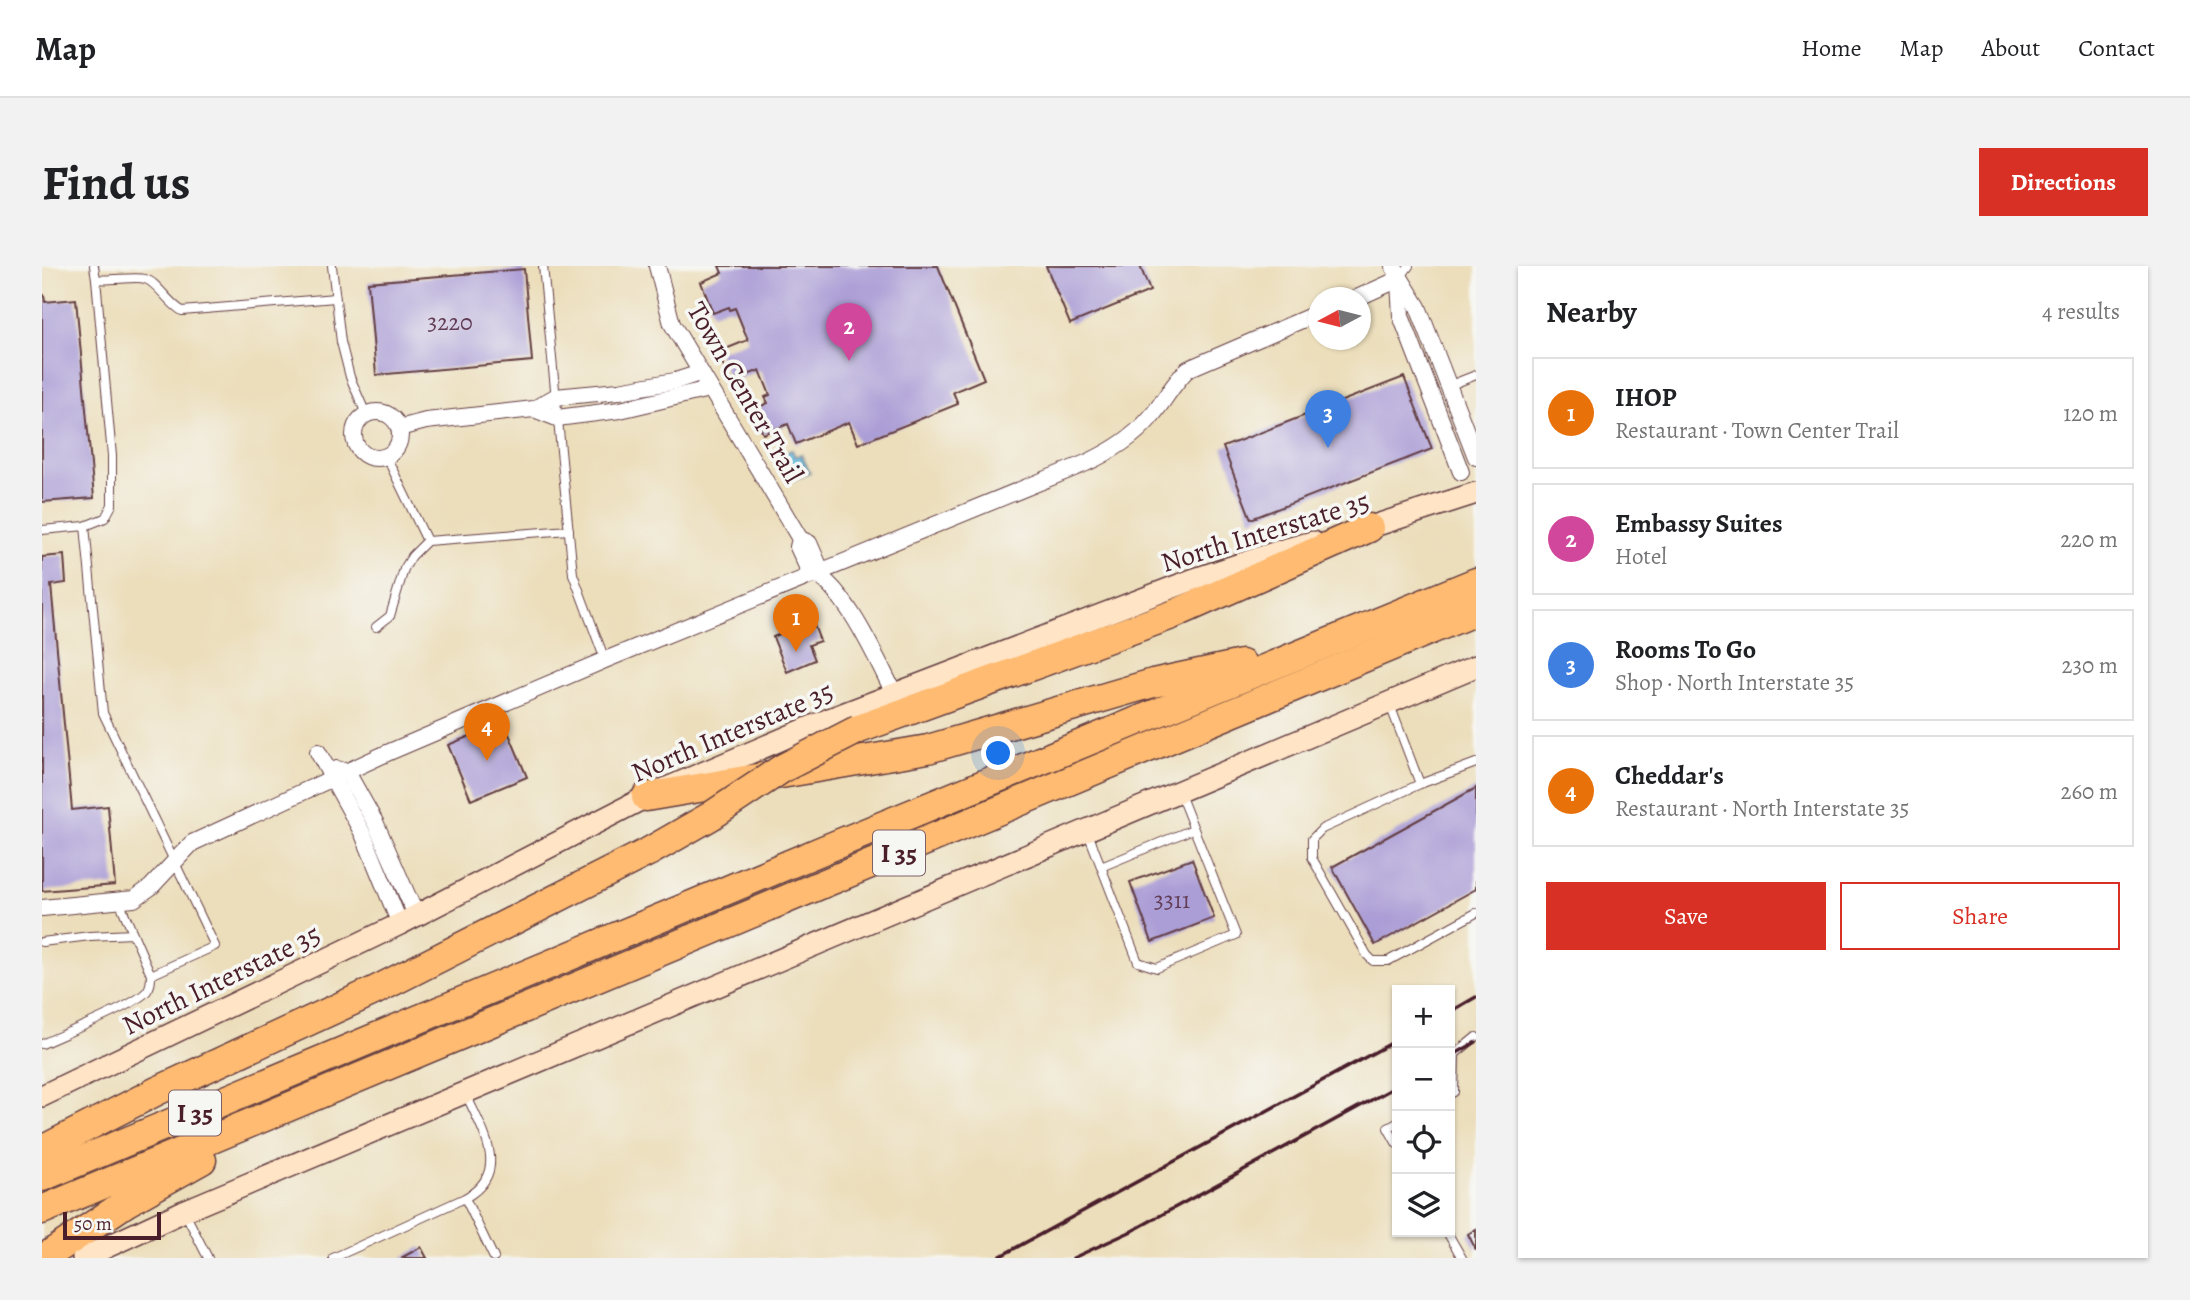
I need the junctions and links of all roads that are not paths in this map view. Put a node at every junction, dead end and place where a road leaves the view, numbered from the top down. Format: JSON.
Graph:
{"nodes":[{"id":1,"x":94,"y":266,"type":"edge"},
{"id":2,"x":332,"y":266,"type":"edge"},
{"id":3,"x":543,"y":266,"type":"edge"},
{"id":4,"x":657,"y":266,"type":"edge"},
{"id":5,"x":1400,"y":270,"type":"edge"},
{"id":6,"x":96,"y":279,"type":"junction"},
{"id":7,"x":1371,"y":289,"type":"edge"},
{"id":8,"x":335,"y":298,"type":"junction"},
{"id":9,"x":1308,"y":317,"type":"edge"},
{"id":10,"x":700,"y":373,"type":"junction"},
{"id":11,"x":1476,"y":375,"type":"edge"},
{"id":12,"x":1448,"y":386,"type":"junction"},
{"id":13,"x":642,"y":387,"type":"junction"},
{"id":14,"x":709,"y":389,"type":"junction"},
{"id":15,"x":555,"y":397,"type":"junction"},
{"id":16,"x":646,"y":405,"type":"junction"},
{"id":17,"x":534,"y":409,"type":"junction"},
{"id":18,"x":557,"y":418,"type":"junction"},
{"id":19,"x":355,"y":421,"type":"junction"},
{"id":20,"x":400,"y":428,"type":"junction"},
{"id":21,"x":386,"y":456,"type":"junction"},
{"id":22,"x":1476,"y":457,"type":"edge"},
{"id":23,"x":1461,"y":472,"type":"dead end"},
{"id":24,"x":1476,"y":493,"type":"edge"},
{"id":25,"x":85,"y":526,"type":"junction"},
{"id":26,"x":1369,"y":528,"type":"junction"},
{"id":27,"x":42,"y":530,"type":"edge"},
{"id":28,"x":569,"y":530,"type":"junction"},
{"id":29,"x":427,"y":541,"type":"junction"},
{"id":30,"x":817,"y":573,"type":"junction"},
{"id":31,"x":1476,"y":582,"type":"edge"},
{"id":32,"x":1476,"y":611,"type":"edge"},
{"id":33,"x":376,"y":627,"type":"dead end"},
{"id":34,"x":1317,"y":648,"type":"junction"},
{"id":35,"x":605,"y":660,"type":"junction"},
{"id":36,"x":1476,"y":666,"type":"edge"},
{"id":37,"x":895,"y":695,"type":"junction"},
{"id":38,"x":1388,"y":702,"type":"junction"},
{"id":39,"x":318,"y":752,"type":"dead end"},
{"id":40,"x":1476,"y":762,"type":"edge"},
{"id":41,"x":335,"y":773,"type":"junction"},
{"id":42,"x":1420,"y":784,"type":"junction"},
{"id":43,"x":1179,"y":791,"type":"junction"},
{"id":44,"x":646,"y":797,"type":"junction"},
{"id":45,"x":1087,"y":830,"type":"junction"},
{"id":46,"x":1193,"y":830,"type":"junction"},
{"id":47,"x":175,"y":861,"type":"junction"},
{"id":48,"x":1101,"y":867,"type":"junction"},
{"id":49,"x":119,"y":901,"type":"junction"},
{"id":50,"x":42,"y":908,"type":"edge"},
{"id":51,"x":1476,"y":913,"type":"edge"},
{"id":52,"x":408,"y":919,"type":"junction"},
{"id":53,"x":134,"y":934,"type":"junction"},
{"id":54,"x":42,"y":942,"type":"edge"},
{"id":55,"x":151,"y":975,"type":"junction"},
{"id":56,"x":1476,"y":1037,"type":"edge"},
{"id":57,"x":42,"y":1044,"type":"edge"},
{"id":58,"x":1455,"y":1054,"type":"edge"},
{"id":59,"x":465,"y":1092,"type":"junction"},
{"id":60,"x":321,"y":1094,"type":"junction"},
{"id":61,"x":42,"y":1096,"type":"edge"},
{"id":62,"x":42,"y":1150,"type":"edge"},
{"id":63,"x":42,"y":1177,"type":"edge"},
{"id":64,"x":465,"y":1198,"type":"junction"},
{"id":65,"x":42,"y":1210,"type":"edge"},
{"id":66,"x":184,"y":1211,"type":"junction"},
{"id":67,"x":1450,"y":1237,"type":"edge"},
{"id":68,"x":44,"y":1258,"type":"edge"},
{"id":69,"x":83,"y":1258,"type":"edge"},
{"id":70,"x":208,"y":1258,"type":"edge"},
{"id":71,"x":333,"y":1258,"type":"edge"},
{"id":72,"x":494,"y":1258,"type":"edge"},
{"id":73,"x":1462,"y":1258,"type":"edge"}],
"edges":[{"from":1,"to":6,"type":"lane"},
{"from":2,"to":8,"type":"lane"},
{"from":3,"to":15,"type":"lane"},
{"from":4,"to":10,"type":"street","name":"Town Center Trail"},
{"from":5,"to":7,"type":"street"},
{"from":5,"to":12,"type":"street"},
{"from":5,"to":23,"type":"street"},
{"from":6,"to":8,"type":"lane"},
{"from":6,"to":25,"type":"lane"},
{"from":8,"to":19,"type":"lane"},
{"from":9,"to":30,"type":"street"},
{"from":10,"to":13,"type":"street"},
{"from":10,"to":14,"type":"street","name":"Town Center Trail"},
{"from":11,"to":12,"type":"lane"},
{"from":12,"to":22,"type":"street"},
{"from":13,"to":15,"type":"street"},
{"from":13,"to":16,"type":"lane"},
{"from":14,"to":16,"type":"street"},
{"from":14,"to":30,"type":"street","name":"Town Center Trail"},
{"from":15,"to":17,"type":"street"},
{"from":15,"to":18,"type":"lane"},
{"from":16,"to":18,"type":"street"},
{"from":17,"to":18,"type":"street"},
{"from":17,"to":20,"type":"street"},
{"from":18,"to":28,"type":"lane"},
{"from":19,"to":20,"type":"street"},
{"from":19,"to":21,"type":"street"},
{"from":20,"to":21,"type":"street"},
{"from":21,"to":29,"type":"lane"},
{"from":24,"to":26,"type":"main road","name":"North Interstate 35"},
{"from":25,"to":27,"type":"lane"},
{"from":25,"to":47,"type":"lane"},
{"from":26,"to":37,"type":"main road","name":"North Interstate 35"},
{"from":26,"to":62,"type":"highway","bridge":true},
{"from":28,"to":29,"type":"lane"},
{"from":28,"to":35,"type":"lane"},
{"from":29,"to":33,"type":"lane"},
{"from":30,"to":35,"type":"street"},
{"from":30,"to":37,"type":"street","name":"Town Center Trail"},
{"from":31,"to":34,"type":"highway","number":"I 35"},
{"from":32,"to":60,"type":"highway","number":"I 35"},
{"from":34,"to":44,"type":"highway"},
{"from":34,"to":63,"type":"highway","number":"I 35"},
{"from":35,"to":41,"type":"street"},
{"from":36,"to":38,"type":"main road"},
{"from":37,"to":44,"type":"main road","name":"North Interstate 35"},
{"from":38,"to":42,"type":"lane"},
{"from":38,"to":43,"type":"main road"},
{"from":39,"to":41,"type":"street"},
{"from":40,"to":42,"type":"lane"},
{"from":41,"to":47,"type":"street"},
{"from":41,"to":52,"type":"street"},
{"from":42,"to":51,"type":"lane"},
{"from":43,"to":45,"type":"main road"},
{"from":43,"to":46,"type":"lane"},
{"from":44,"to":52,"type":"main road","name":"North Interstate 35"},
{"from":45,"to":48,"type":"lane"},
{"from":45,"to":59,"type":"main road"},
{"from":46,"to":48,"type":"lane"},
{"from":46,"to":48,"type":"lane"},
{"from":47,"to":49,"type":"street"},
{"from":47,"to":55,"type":"lane"},
{"from":49,"to":50,"type":"street"},
{"from":49,"to":53,"type":"lane"},
{"from":52,"to":61,"type":"main road","name":"North Interstate 35"},
{"from":53,"to":54,"type":"lane"},
{"from":53,"to":55,"type":"lane"},
{"from":55,"to":57,"type":"lane"},
{"from":56,"to":58,"type":"lane"},
{"from":59,"to":64,"type":"lane"},
{"from":59,"to":66,"type":"main road"},
{"from":60,"to":65,"type":"highway","number":"I 35"},
{"from":60,"to":68,"type":"highway"},
{"from":64,"to":71,"type":"lane"},
{"from":64,"to":72,"type":"lane"},
{"from":66,"to":69,"type":"main road"},
{"from":66,"to":70,"type":"lane"},
{"from":67,"to":73,"type":"lane"}]}
